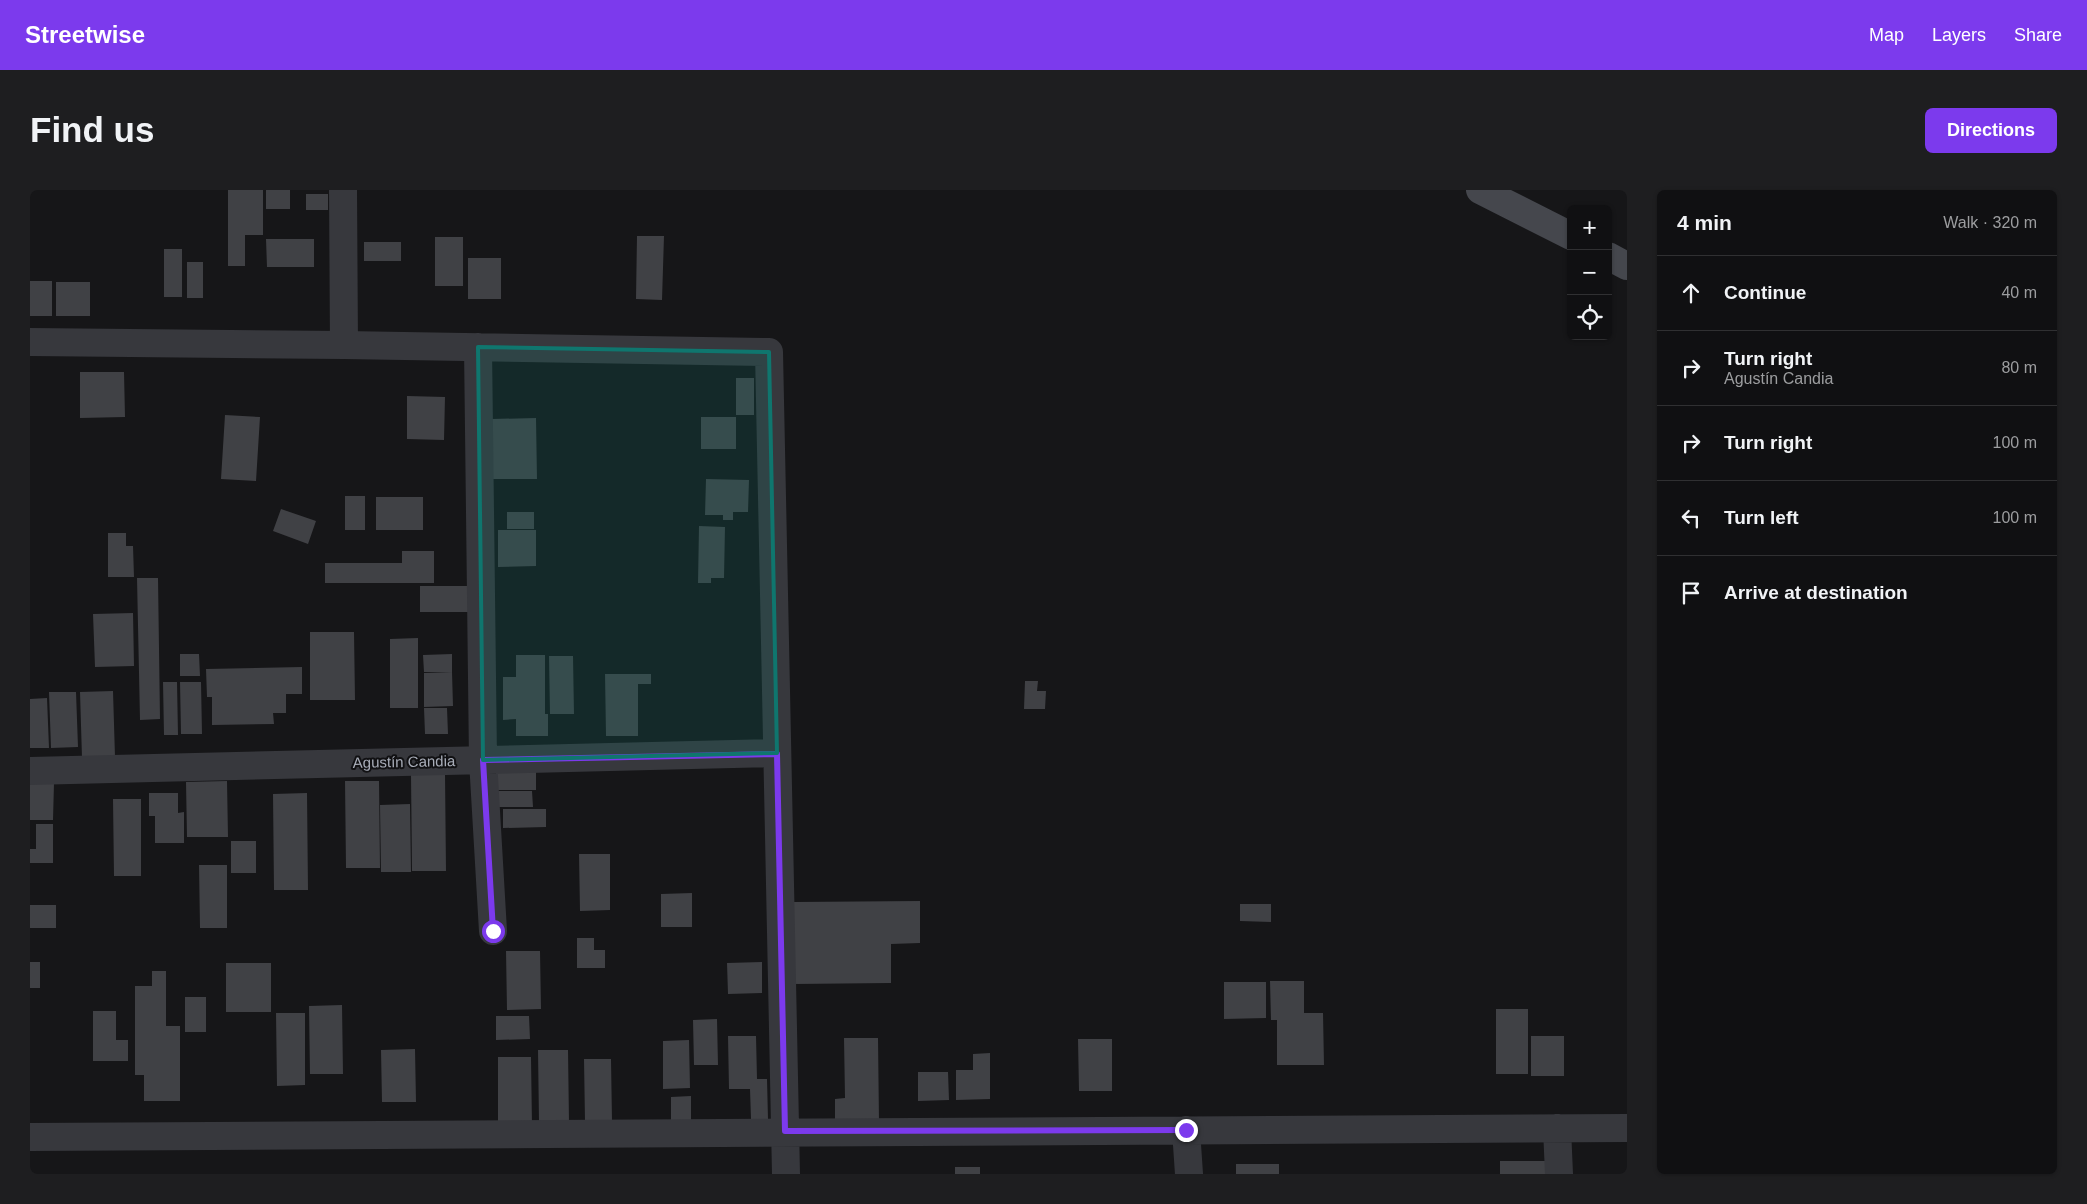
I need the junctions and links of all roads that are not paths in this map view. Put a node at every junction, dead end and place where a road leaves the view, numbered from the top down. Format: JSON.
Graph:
{"nodes":[{"id":1,"x":343,"y":190,"type":"edge"},
{"id":2,"x":1480,"y":190,"type":"edge"},
{"id":3,"x":1567,"y":234,"type":"edge"},
{"id":4,"x":1612,"y":258,"type":"edge"},
{"id":5,"x":1627,"y":266,"type":"edge"},
{"id":6,"x":30,"y":342,"type":"edge"},
{"id":7,"x":344,"y":345,"type":"junction"},
{"id":8,"x":478,"y":347,"type":"junction"},
{"id":9,"x":777,"y":754,"type":"junction"},
{"id":10,"x":483,"y":760,"type":"junction"},
{"id":11,"x":30,"y":771,"type":"edge"},
{"id":12,"x":493,"y":931,"type":"dead end"},
{"id":13,"x":1558,"y":1128,"type":"junction"},
{"id":14,"x":1627,"y":1128,"type":"edge"},
{"id":15,"x":1186,"y":1130,"type":"junction"},
{"id":16,"x":785,"y":1131,"type":"junction"},
{"id":17,"x":30,"y":1137,"type":"edge"},
{"id":18,"x":786,"y":1174,"type":"edge"},
{"id":19,"x":1189,"y":1174,"type":"edge"},
{"id":20,"x":1559,"y":1174,"type":"edge"}],
"edges":[{"from":1,"to":7,"type":"street"},
{"from":2,"to":3,"type":"street"},
{"from":4,"to":5,"type":"street"},
{"from":6,"to":7,"type":"street"},
{"from":7,"to":8,"type":"street"},
{"from":8,"to":9,"type":"street"},
{"from":8,"to":10,"type":"street"},
{"from":9,"to":10,"type":"street","name":"Agustín Candia"},
{"from":9,"to":16,"type":"street"},
{"from":10,"to":11,"type":"street","name":"Agustín Candia"},
{"from":10,"to":12,"type":"street"},
{"from":13,"to":14,"type":"street"},
{"from":13,"to":15,"type":"street"},
{"from":13,"to":20,"type":"street"},
{"from":15,"to":16,"type":"street"},
{"from":15,"to":19,"type":"street"},
{"from":16,"to":17,"type":"street"},
{"from":16,"to":18,"type":"street"}]}
